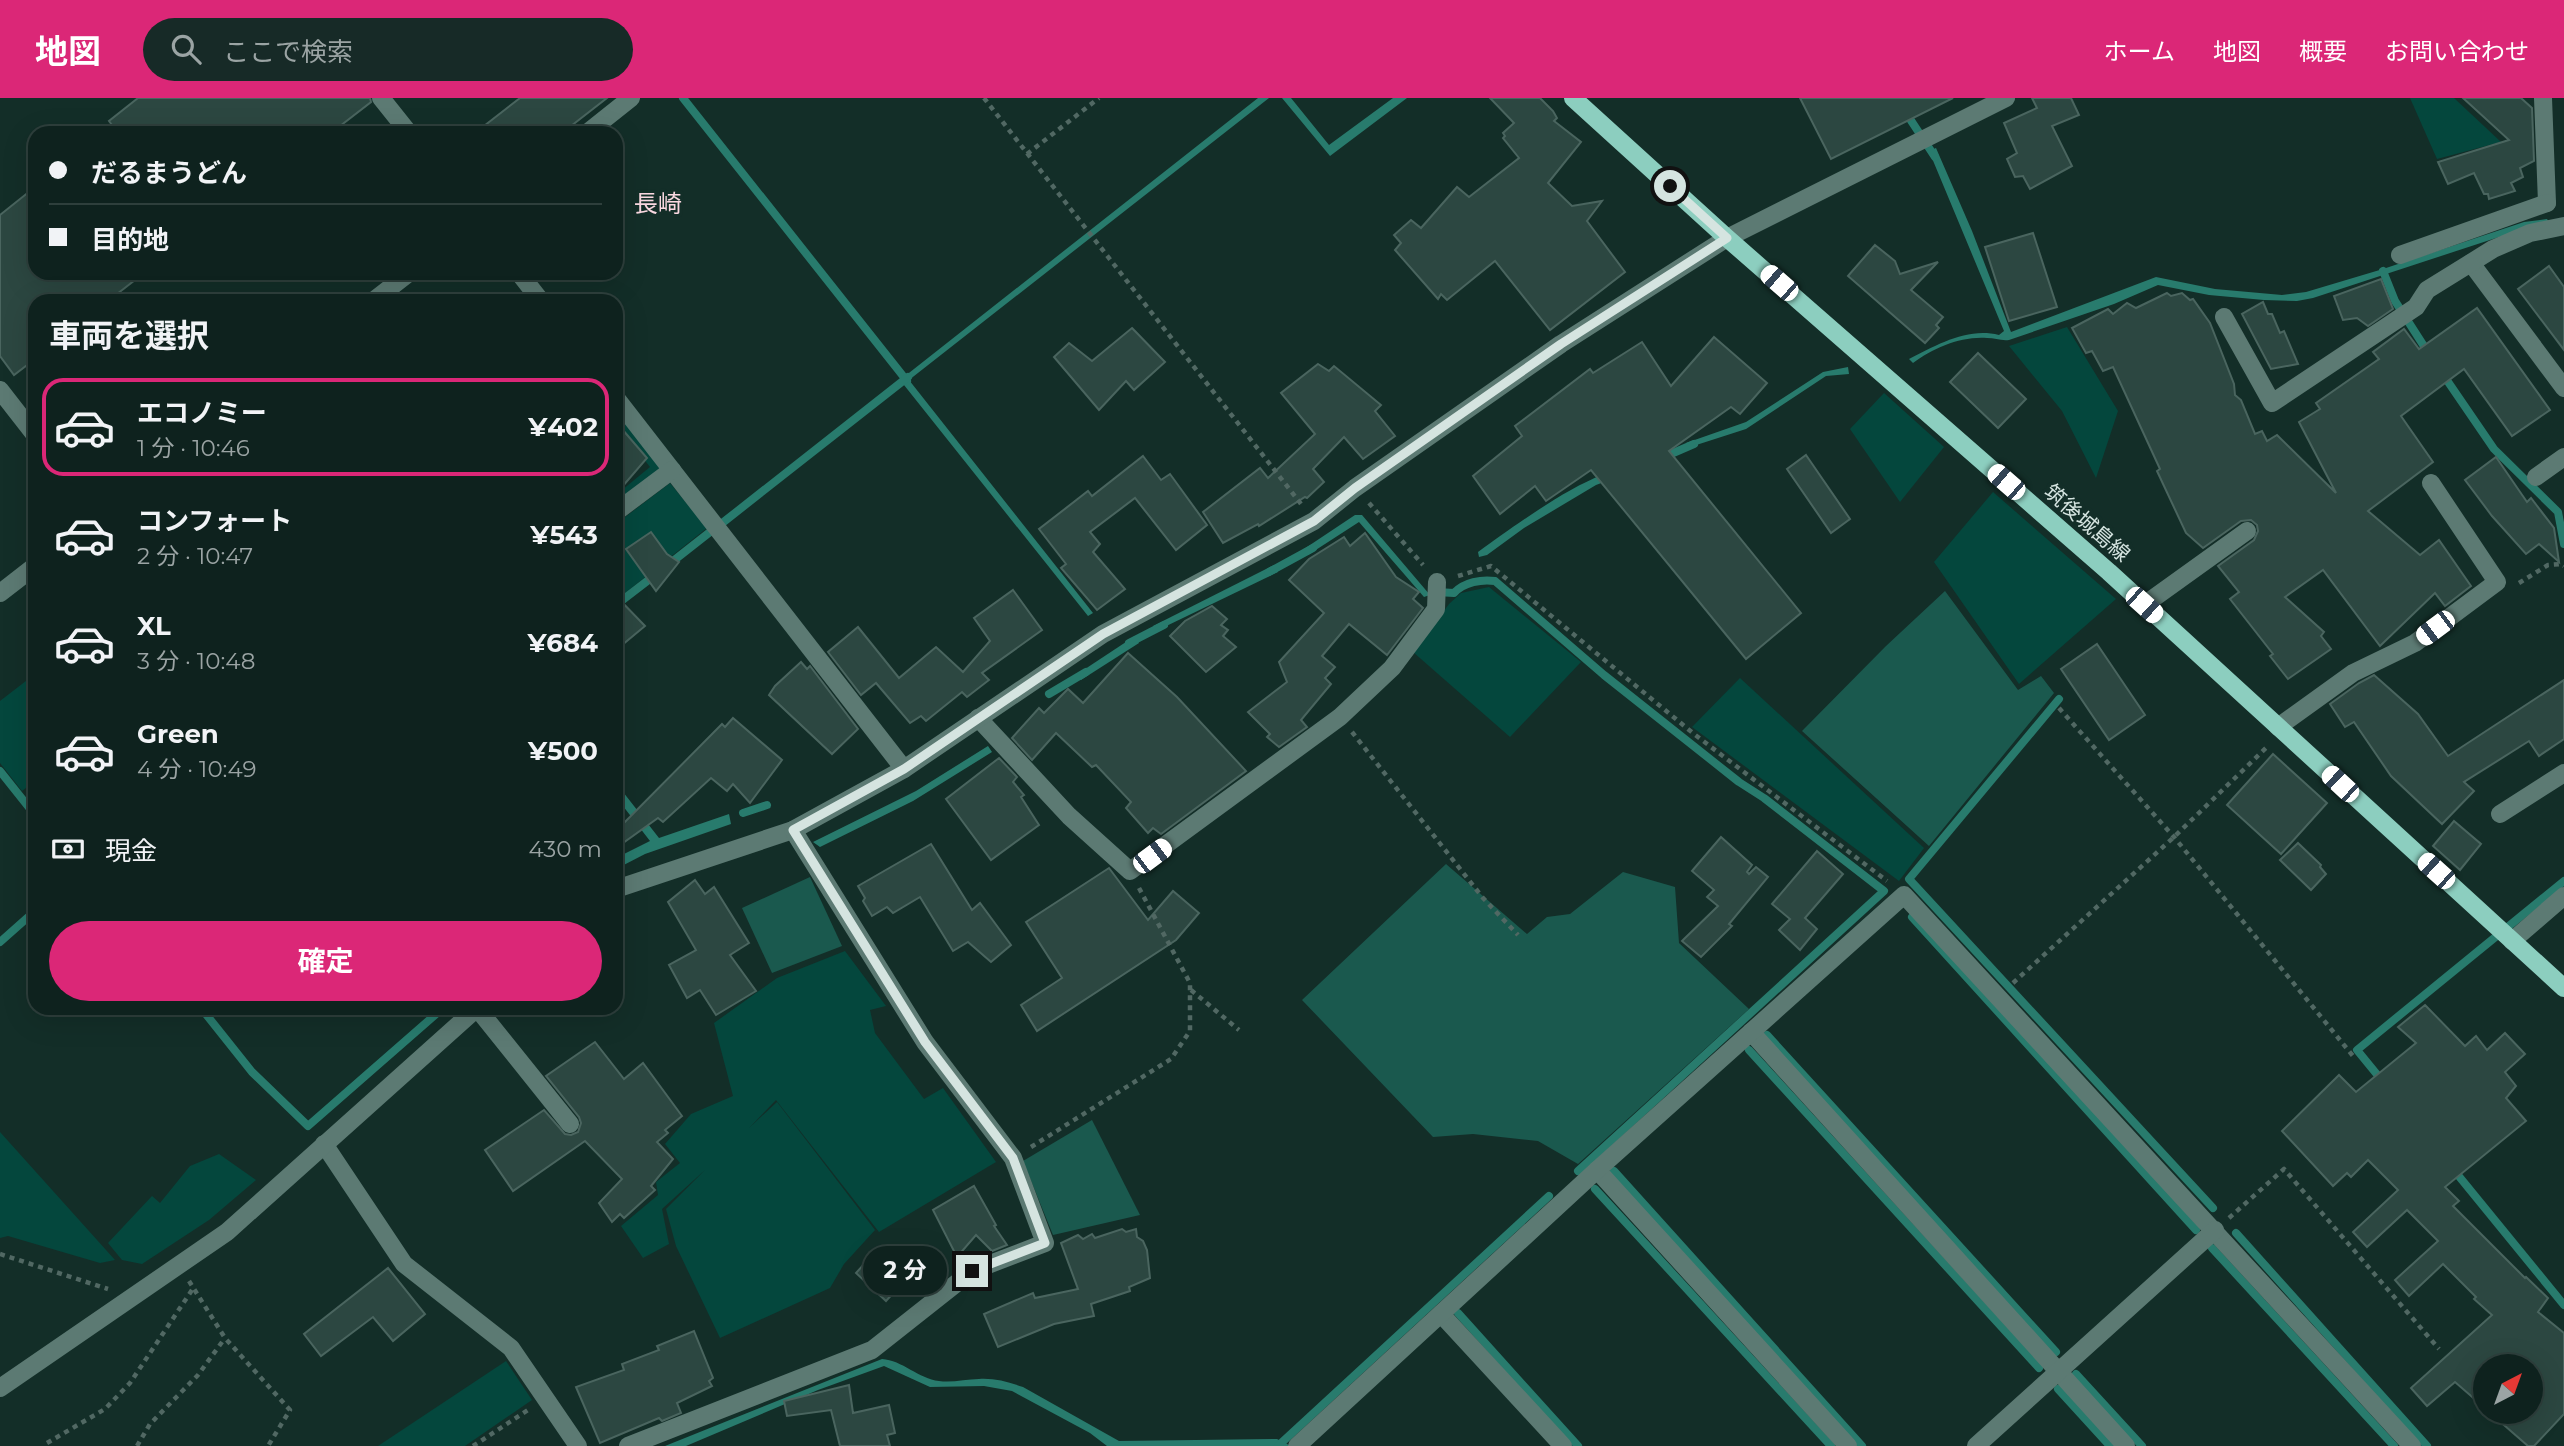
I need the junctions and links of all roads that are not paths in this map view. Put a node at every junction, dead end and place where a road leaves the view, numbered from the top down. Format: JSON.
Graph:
{"nodes":[{"id":1,"x":381,"y":98,"type":"edge"},
{"id":2,"x":631,"y":98,"type":"edge"},
{"id":3,"x":1573,"y":98,"type":"edge"},
{"id":4,"x":2006,"y":98,"type":"edge"},
{"id":5,"x":2543,"y":98,"type":"edge"},
{"id":6,"x":403,"y":126,"type":"edge"},
{"id":7,"x":596,"y":126,"type":"edge"},
{"id":8,"x":2547,"y":203,"type":"junction"},
{"id":9,"x":2564,"y":216,"type":"edge"},
{"id":10,"x":2564,"y":226,"type":"edge"},
{"id":11,"x":1727,"y":238,"type":"junction"},
{"id":12,"x":2400,"y":255,"type":"dead end"},
{"id":13,"x":2471,"y":263,"type":"junction"},
{"id":14,"x":400,"y":280,"type":"edge"},
{"id":15,"x":524,"y":280,"type":"edge"},
{"id":16,"x":382,"y":294,"type":"edge"},
{"id":17,"x":536,"y":294,"type":"edge"},
{"id":18,"x":2224,"y":317,"type":"dead end"},
{"id":19,"x":2564,"y":388,"type":"edge"},
{"id":20,"x":0,"y":390,"type":"edge"},
{"id":21,"x":623,"y":407,"type":"edge"},
{"id":22,"x":28,"y":426,"type":"edge"},
{"id":23,"x":2564,"y":457,"type":"edge"},
{"id":24,"x":672,"y":470,"type":"junction"},
{"id":25,"x":2536,"y":477,"type":"dead end"},
{"id":26,"x":2431,"y":483,"type":"dead end"},
{"id":27,"x":623,"y":507,"type":"edge"},
{"id":28,"x":2247,"y":531,"type":"dead end"},
{"id":29,"x":28,"y":571,"type":"edge"},
{"id":30,"x":1437,"y":582,"type":"road end"},
{"id":31,"x":0,"y":593,"type":"edge"},
{"id":32,"x":2144,"y":605,"type":"junction"},
{"id":33,"x":978,"y":718,"type":"junction"},
{"id":34,"x":2281,"y":729,"type":"junction"},
{"id":35,"x":904,"y":769,"type":"junction"},
{"id":36,"x":2564,"y":773,"type":"edge"},
{"id":37,"x":2500,"y":814,"type":"dead end"},
{"id":38,"x":793,"y":830,"type":"junction"},
{"id":39,"x":623,"y":887,"type":"edge"},
{"id":40,"x":2564,"y":895,"type":"edge"},
{"id":41,"x":2512,"y":941,"type":"junction"},
{"id":42,"x":2564,"y":988,"type":"edge"},
{"id":43,"x":469,"y":1015,"type":"edge"},
{"id":44,"x":483,"y":1015,"type":"edge"},
{"id":45,"x":1751,"y":1032,"type":"junction"},
{"id":46,"x":570,"y":1124,"type":"dead end"},
{"id":47,"x":324,"y":1144,"type":"junction"},
{"id":48,"x":1597,"y":1170,"type":"junction"},
{"id":49,"x":2215,"y":1230,"type":"junction"},
{"id":50,"x":1441,"y":1314,"type":"junction"},
{"id":51,"x":2059,"y":1373,"type":"junction"},
{"id":52,"x":0,"y":1388,"type":"edge"},
{"id":53,"x":578,"y":1446,"type":"edge"},
{"id":54,"x":628,"y":1446,"type":"edge"},
{"id":55,"x":1298,"y":1446,"type":"edge"},
{"id":56,"x":1563,"y":1446,"type":"edge"},
{"id":57,"x":1847,"y":1446,"type":"edge"},
{"id":58,"x":1976,"y":1446,"type":"edge"},
{"id":59,"x":2126,"y":1446,"type":"edge"},
{"id":60,"x":2412,"y":1446,"type":"edge"}],
"edges":[{"from":1,"to":6,"type":"street"},
{"from":2,"to":7,"type":"street"},
{"from":3,"to":11,"type":"main road","name":"筑後城島線"},
{"from":4,"to":11,"type":"street"},
{"from":5,"to":8,"type":"street"},
{"from":8,"to":9,"type":"street"},
{"from":8,"to":12,"type":"street"},
{"from":10,"to":13,"type":"street"},
{"from":11,"to":32,"type":"main road","name":"筑後城島線"},
{"from":11,"to":33,"type":"street"},
{"from":13,"to":18,"type":"street"},
{"from":13,"to":19,"type":"street"},
{"from":14,"to":16,"type":"street"},
{"from":15,"to":17,"type":"street"},
{"from":20,"to":22,"type":"street"},
{"from":21,"to":24,"type":"street"},
{"from":23,"to":25,"type":"street"},
{"from":24,"to":27,"type":"street"},
{"from":24,"to":35,"type":"street"},
{"from":26,"to":34,"type":"street"},
{"from":28,"to":32,"type":"street"},
{"from":29,"to":31,"type":"street"},
{"from":30,"to":33,"type":"street"},
{"from":32,"to":34,"type":"main road","name":"筑後城島線"},
{"from":33,"to":35,"type":"street"},
{"from":34,"to":41,"type":"main road","name":"筑後城島線"},
{"from":35,"to":38,"type":"street"},
{"from":36,"to":37,"type":"street"},
{"from":38,"to":39,"type":"street"},
{"from":38,"to":54,"type":"street"},
{"from":40,"to":41,"type":"street"},
{"from":41,"to":42,"type":"main road","name":"筑後城島線"},
{"from":43,"to":47,"type":"street"},
{"from":44,"to":46,"type":"street"},
{"from":45,"to":48,"type":"street"},
{"from":45,"to":49,"type":"street"},
{"from":45,"to":51,"type":"street"},
{"from":47,"to":52,"type":"street"},
{"from":47,"to":53,"type":"street"},
{"from":48,"to":50,"type":"street"},
{"from":48,"to":57,"type":"street"},
{"from":49,"to":51,"type":"street"},
{"from":49,"to":60,"type":"street"},
{"from":50,"to":55,"type":"street"},
{"from":50,"to":56,"type":"street"},
{"from":51,"to":58,"type":"street"},
{"from":51,"to":59,"type":"street"}]}
